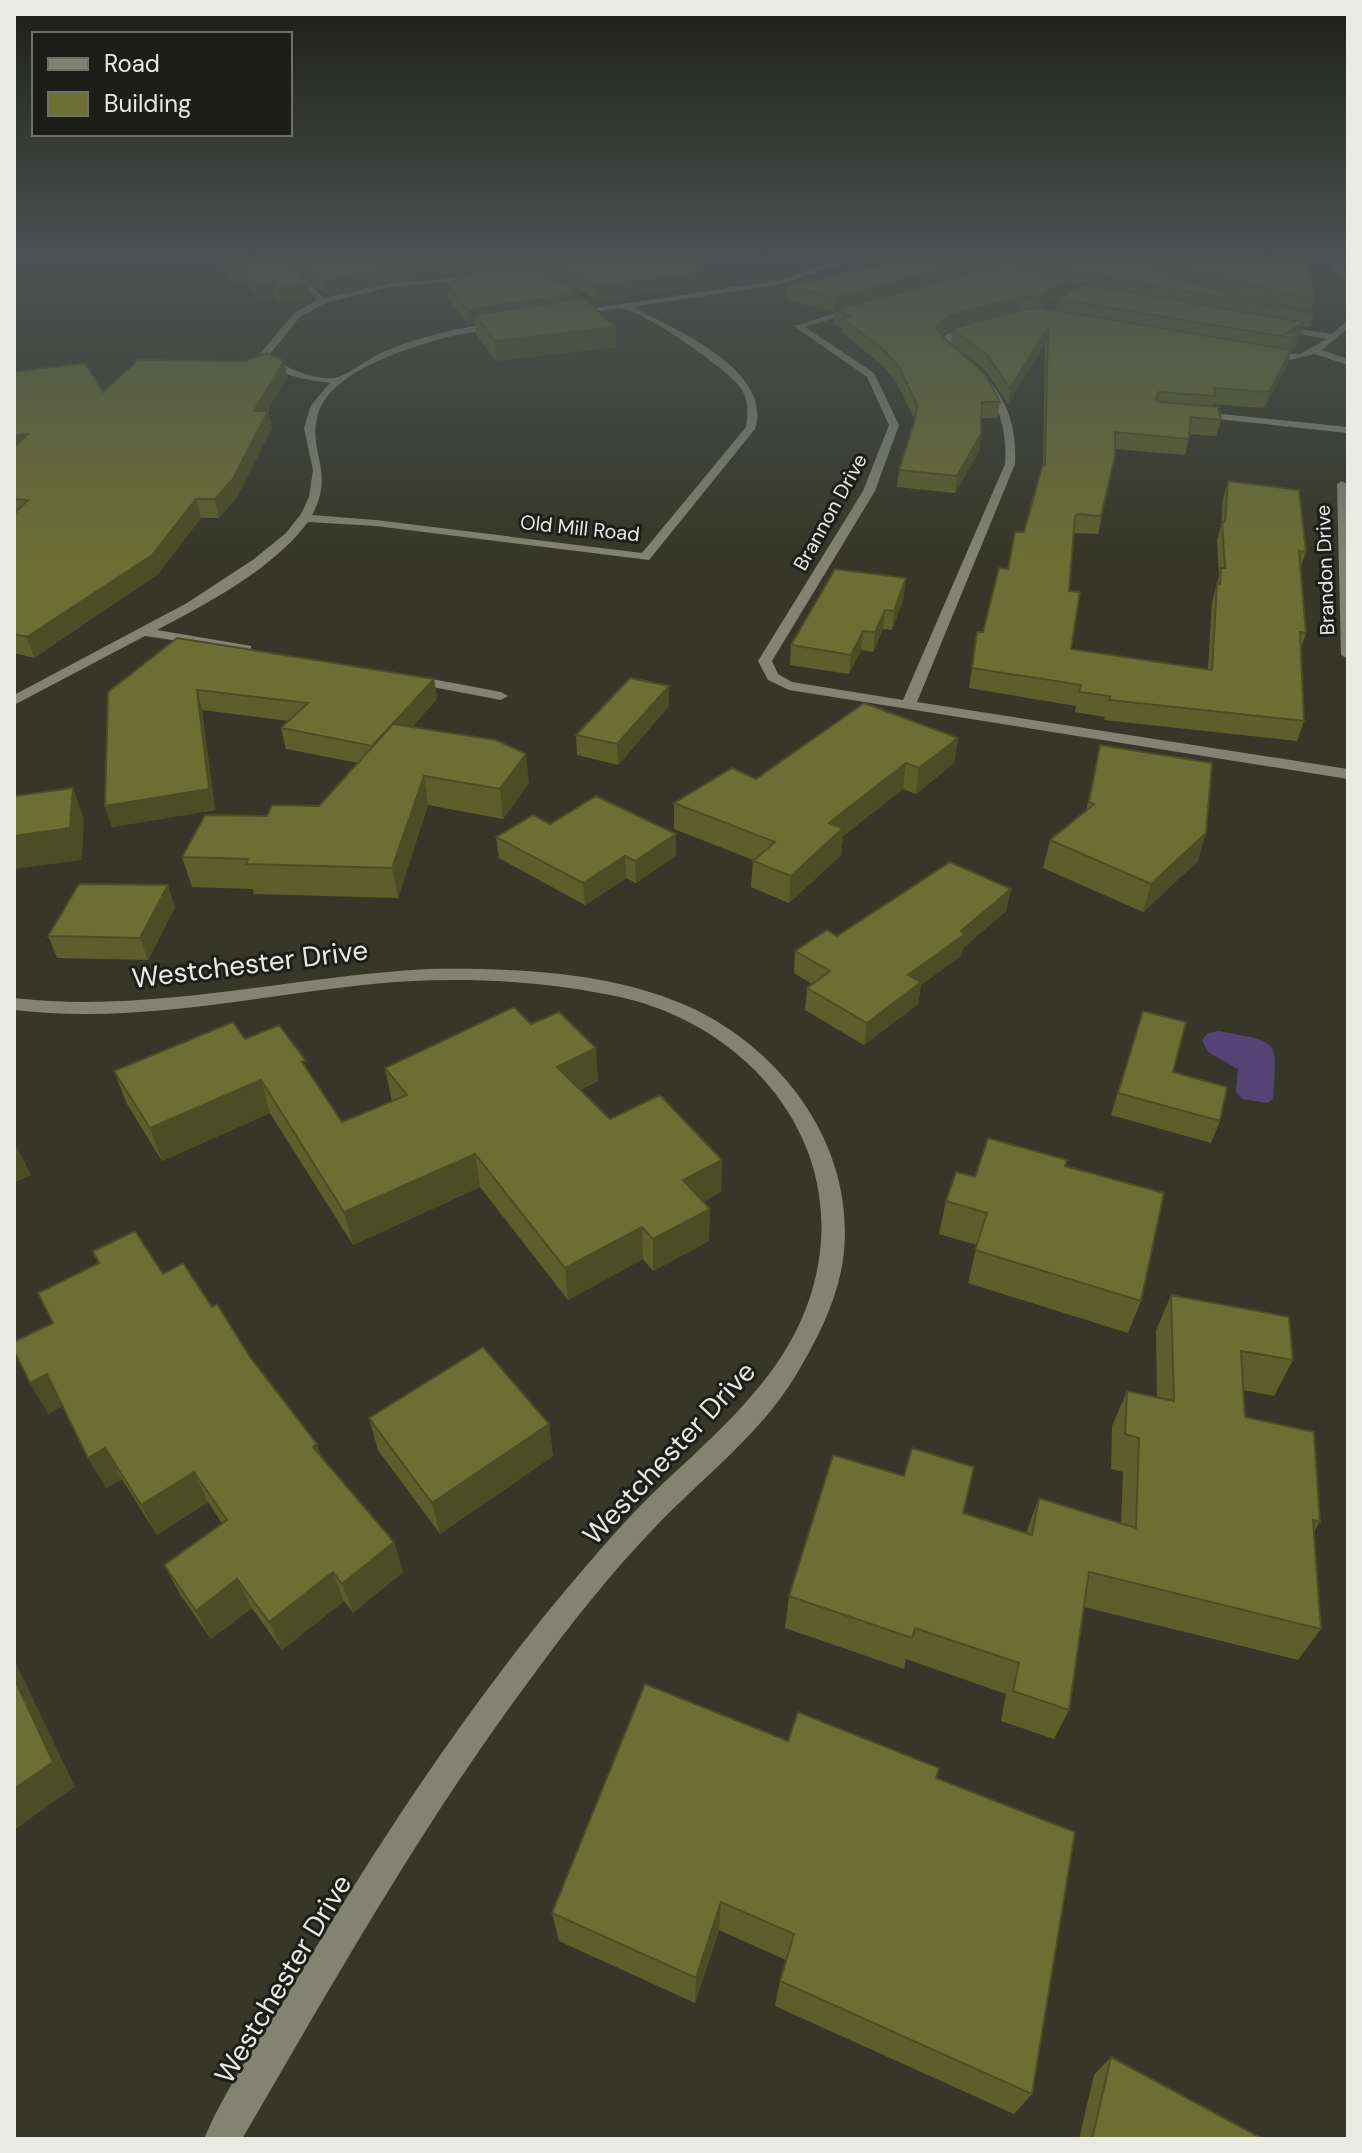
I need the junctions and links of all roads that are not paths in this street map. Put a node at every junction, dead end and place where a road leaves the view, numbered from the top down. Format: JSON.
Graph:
{"nodes":[{"id":1,"x":265,"y":356,"type":"edge"},
{"id":2,"x":387,"y":356,"type":"edge"},
{"id":3,"x":712,"y":356,"type":"edge"},
{"id":4,"x":843,"y":356,"type":"edge"},
{"id":5,"x":955,"y":356,"type":"edge"},
{"id":6,"x":1280,"y":356,"type":"edge"},
{"id":7,"x":1304,"y":356,"type":"edge"},
{"id":8,"x":339,"y":381,"type":"junction"},
{"id":9,"x":1184,"y":413,"type":"edge"},
{"id":10,"x":1348,"y":430,"type":"edge"},
{"id":11,"x":1342,"y":484,"type":"dead end"},
{"id":12,"x":304,"y":518,"type":"junction"},
{"id":13,"x":147,"y":632,"type":"junction"},
{"id":14,"x":255,"y":651,"type":"edge"},
{"id":15,"x":1348,"y":655,"type":"edge"},
{"id":16,"x":393,"y":676,"type":"edge"},
{"id":17,"x":14,"y":680,"type":"edge"},
{"id":18,"x":42,"y":686,"type":"junction"},
{"id":19,"x":501,"y":696,"type":"dead end"},
{"id":20,"x":14,"y":701,"type":"edge"},
{"id":21,"x":909,"y":703,"type":"junction"},
{"id":22,"x":1348,"y":774,"type":"edge"},
{"id":23,"x":14,"y":1004,"type":"edge"},
{"id":24,"x":222,"y":2139,"type":"edge"}],
"edges":[{"from":1,"to":8,"type":"street"},
{"from":2,"to":8,"type":"street"},
{"from":3,"to":12,"type":"street","name":"Old Mill Road"},
{"from":4,"to":21,"type":"street","name":"Brannon Drive"},
{"from":5,"to":21,"type":"street"},
{"from":6,"to":7,"type":"street"},
{"from":8,"to":12,"type":"street"},
{"from":9,"to":10,"type":"street"},
{"from":11,"to":15,"type":"street","name":"Brandon Drive"},
{"from":12,"to":13,"type":"street"},
{"from":13,"to":14,"type":"street"},
{"from":13,"to":18,"type":"street"},
{"from":16,"to":19,"type":"street"},
{"from":17,"to":18,"type":"street"},
{"from":18,"to":20,"type":"street"},
{"from":21,"to":22,"type":"street","name":"Brannon Drive"},
{"from":23,"to":24,"type":"street","name":"Westchester Drive"}]}
